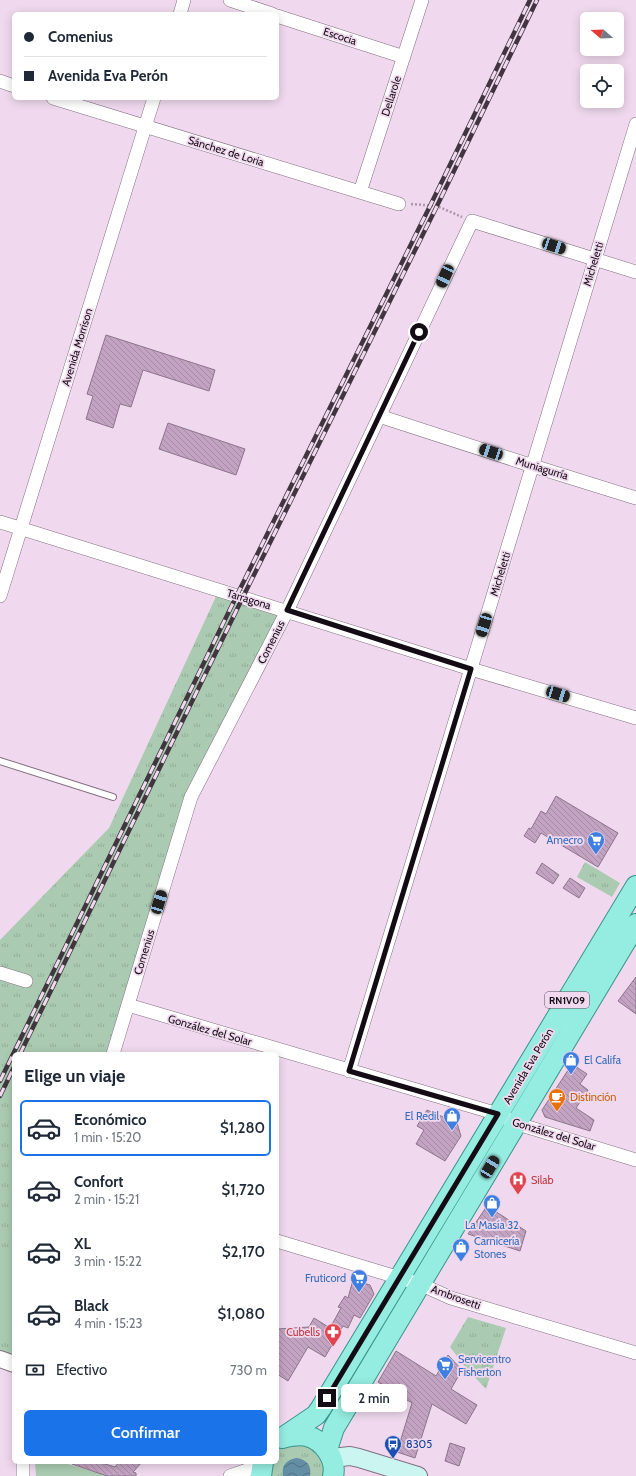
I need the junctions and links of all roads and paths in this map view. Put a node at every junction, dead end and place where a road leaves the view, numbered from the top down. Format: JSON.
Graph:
{"nodes":[{"id":1,"x":184,"y":0,"type":"edge"},
{"id":2,"x":230,"y":0,"type":"edge"},
{"id":3,"x":422,"y":0,"type":"edge"},
{"id":4,"x":181,"y":12,"type":"edge"},
{"id":5,"x":266,"y":12,"type":"edge"},
{"id":6,"x":279,"y":17,"type":"edge"},
{"id":7,"x":404,"y":57,"type":"junction"},
{"id":8,"x":0,"y":82,"type":"edge"},
{"id":9,"x":12,"y":85,"type":"edge"},
{"id":10,"x":60,"y":100,"type":"edge"},
{"id":11,"x":153,"y":100,"type":"edge"},
{"id":12,"x":636,"y":124,"type":"edge"},
{"id":13,"x":145,"y":126,"type":"junction"},
{"id":14,"x":360,"y":192,"type":"junction"},
{"id":15,"x":399,"y":204,"type":"joint"},
{"id":16,"x":472,"y":221,"type":"junction"},
{"id":17,"x":595,"y":259,"type":"junction"},
{"id":18,"x":636,"y":272,"type":"edge"},
{"id":19,"x":379,"y":416,"type":"junction"},
{"id":20,"x":533,"y":466,"type":"junction"},
{"id":21,"x":636,"y":498,"type":"edge"},
{"id":22,"x":0,"y":522,"type":"edge"},
{"id":23,"x":21,"y":528,"type":"junction"},
{"id":24,"x":0,"y":596,"type":"edge"},
{"id":25,"x":287,"y":610,"type":"junction"},
{"id":26,"x":471,"y":669,"type":"junction"},
{"id":27,"x":636,"y":718,"type":"edge"},
{"id":28,"x":0,"y":761,"type":"edge"},
{"id":29,"x":113,"y":797,"type":"dead end"},
{"id":30,"x":636,"y":886,"type":"edge"},
{"id":31,"x":636,"y":924,"type":"edge"},
{"id":32,"x":604,"y":939,"type":"junction"},
{"id":33,"x":631,"y":944,"type":"edge"},
{"id":34,"x":0,"y":973,"type":"edge"},
{"id":35,"x":26,"y":981,"type":"dead end"},
{"id":36,"x":128,"y":1005,"type":"junction"},
{"id":37,"x":113,"y":1052,"type":"edge"},
{"id":38,"x":349,"y":1071,"type":"junction"},
{"id":39,"x":498,"y":1114,"type":"junction"},
{"id":40,"x":518,"y":1124,"type":"junction"},
{"id":41,"x":636,"y":1160,"type":"edge"},
{"id":42,"x":279,"y":1242,"type":"edge"},
{"id":43,"x":400,"y":1277,"type":"junction"},
{"id":44,"x":420,"y":1284,"type":"junction"},
{"id":45,"x":636,"y":1352,"type":"edge"},
{"id":46,"x":0,"y":1359,"type":"edge"},
{"id":47,"x":12,"y":1363,"type":"edge"},
{"id":48,"x":280,"y":1440,"type":"edge"},
{"id":49,"x":331,"y":1461,"type":"edge"},
{"id":50,"x":23,"y":1464,"type":"edge"},
{"id":51,"x":261,"y":1466,"type":"edge"},
{"id":52,"x":23,"y":1476,"type":"edge"},
{"id":53,"x":230,"y":1476,"type":"edge"},
{"id":54,"x":418,"y":1476,"type":"edge"}],
"edges":[{"from":1,"to":4,"type":"street"},
{"from":2,"to":5,"type":"street"},
{"from":3,"to":7,"type":"street","name":"Dellarole"},
{"from":6,"to":7,"type":"street","name":"Escocia"},
{"from":7,"to":14,"type":"street","name":"Dellarole"},
{"from":8,"to":9,"type":"street"},
{"from":10,"to":13,"type":"street","name":"Sánchez de Loria"},
{"from":11,"to":13,"type":"street","name":"Avenida Morrison"},
{"from":12,"to":17,"type":"street","name":"Micheletti"},
{"from":13,"to":14,"type":"street","name":"Sánchez de Loria"},
{"from":13,"to":23,"type":"street","name":"Avenida Morrison"},
{"from":14,"to":15,"type":"street","name":"Sánchez de Loria"},
{"from":15,"to":16,"type":"path"},
{"from":16,"to":17,"type":"street"},
{"from":16,"to":19,"type":"street","name":"Comenius"},
{"from":17,"to":18,"type":"street"},
{"from":17,"to":20,"type":"street","name":"Micheletti"},
{"from":19,"to":20,"type":"street","name":"Muniagurría"},
{"from":19,"to":25,"type":"street","name":"Comenius"},
{"from":20,"to":21,"type":"street","name":"Muniagurría"},
{"from":20,"to":26,"type":"street","name":"Micheletti"},
{"from":22,"to":23,"type":"street","name":"Tarragona"},
{"from":23,"to":24,"type":"street","name":"Avenida Morrison"},
{"from":23,"to":25,"type":"street","name":"Tarragona"},
{"from":25,"to":26,"type":"street","name":"Tarragona"},
{"from":25,"to":36,"type":"street","name":"Comenius"},
{"from":26,"to":27,"type":"street","name":"Tarragona"},
{"from":26,"to":38,"type":"street","name":"Micheletti"},
{"from":28,"to":29,"type":"lane"},
{"from":30,"to":32,"type":"main road","name":"Avenida Eva Perón","number":"RN1V09"},
{"from":31,"to":33,"type":"main road","name":"Avenida Eva Perón","number":"RN1V09"},
{"from":32,"to":33,"type":"street"},
{"from":32,"to":39,"type":"main road","name":"Avenida Eva Perón","number":"RN1V09"},
{"from":33,"to":40,"type":"main road","name":"Avenida Eva Perón","number":"RN1V09"},
{"from":34,"to":35,"type":"street"},
{"from":36,"to":37,"type":"street","name":"Comenius"},
{"from":36,"to":38,"type":"street","name":"González del Solar"},
{"from":38,"to":39,"type":"street","name":"González del Solar"},
{"from":39,"to":40,"type":"street","name":"González del Solar"},
{"from":39,"to":43,"type":"main road","name":"Avenida Eva Perón","number":"RN1V09"},
{"from":40,"to":41,"type":"street","name":"González del Solar"},
{"from":40,"to":44,"type":"main road","name":"Avenida Eva Perón","number":"RN1V09"},
{"from":42,"to":43,"type":"street","name":"Ambrosetti"},
{"from":43,"to":44,"type":"street","name":"Ambrosetti"},
{"from":43,"to":48,"type":"main road","name":"Avenida Eva Perón","number":"RN1V09"},
{"from":44,"to":45,"type":"street","name":"Ambrosetti"},
{"from":44,"to":49,"type":"main road","name":"Avenida Eva Perón","number":"RN1V09"},
{"from":46,"to":47,"type":"street"},
{"from":48,"to":49,"type":"main road"},
{"from":49,"to":54,"type":"main road"},
{"from":50,"to":52,"type":"street"},
{"from":51,"to":53,"type":"street"}]}
